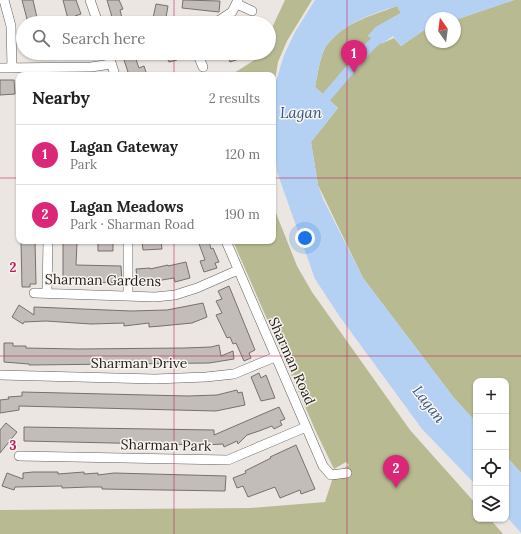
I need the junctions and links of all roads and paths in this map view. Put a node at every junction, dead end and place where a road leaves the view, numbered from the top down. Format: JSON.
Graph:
{"nodes":[{"id":1,"x":4,"y":0,"type":"edge"},
{"id":2,"x":90,"y":0,"type":"edge"},
{"id":3,"x":238,"y":2,"type":"edge"},
{"id":4,"x":252,"y":11,"type":"dead end"},
{"id":5,"x":96,"y":16,"type":"edge"},
{"id":6,"x":226,"y":16,"type":"edge"},
{"id":7,"x":110,"y":60,"type":"edge"},
{"id":8,"x":200,"y":60,"type":"edge"},
{"id":9,"x":111,"y":64,"type":"junction"},
{"id":10,"x":203,"y":67,"type":"dead end"},
{"id":11,"x":0,"y":68,"type":"edge"},
{"id":12,"x":12,"y":68,"type":"junction"},
{"id":13,"x":114,"y":72,"type":"edge"},
{"id":14,"x":48,"y":244,"type":"edge"},
{"id":15,"x":128,"y":244,"type":"edge"},
{"id":16,"x":227,"y":244,"type":"edge"},
{"id":17,"x":238,"y":270,"type":"junction"},
{"id":18,"x":34,"y":293,"type":"dead end"},
{"id":19,"x":47,"y":293,"type":"junction"},
{"id":20,"x":128,"y":295,"type":"junction"},
{"id":21,"x":275,"y":357,"type":"junction"},
{"id":22,"x":0,"y":375,"type":"edge"},
{"id":23,"x":306,"y":427,"type":"junction"},
{"id":24,"x":19,"y":456,"type":"dead end"},
{"id":25,"x":347,"y":473,"type":"dead end"}],
"edges":[{"from":1,"to":12,"type":"street"},
{"from":2,"to":5,"type":"street"},
{"from":3,"to":4,"type":"street"},
{"from":3,"to":6,"type":"street"},
{"from":7,"to":9,"type":"street"},
{"from":8,"to":10,"type":"street"},
{"from":9,"to":12,"type":"street"},
{"from":9,"to":13,"type":"street"},
{"from":11,"to":12,"type":"street"},
{"from":14,"to":19,"type":"street"},
{"from":15,"to":20,"type":"street"},
{"from":16,"to":17,"type":"street","name":"Sharman Road"},
{"from":17,"to":20,"type":"street","name":"Sharman Gardens"},
{"from":17,"to":21,"type":"street","name":"Sharman Road"},
{"from":18,"to":19,"type":"street","name":"Sharman Gardens"},
{"from":19,"to":20,"type":"street","name":"Sharman Gardens"},
{"from":21,"to":22,"type":"street","name":"Sharman Drive"},
{"from":21,"to":23,"type":"street","name":"Sharman Road"},
{"from":23,"to":24,"type":"street","name":"Sharman Park"},
{"from":23,"to":25,"type":"street","name":"Sharman Road"}]}
